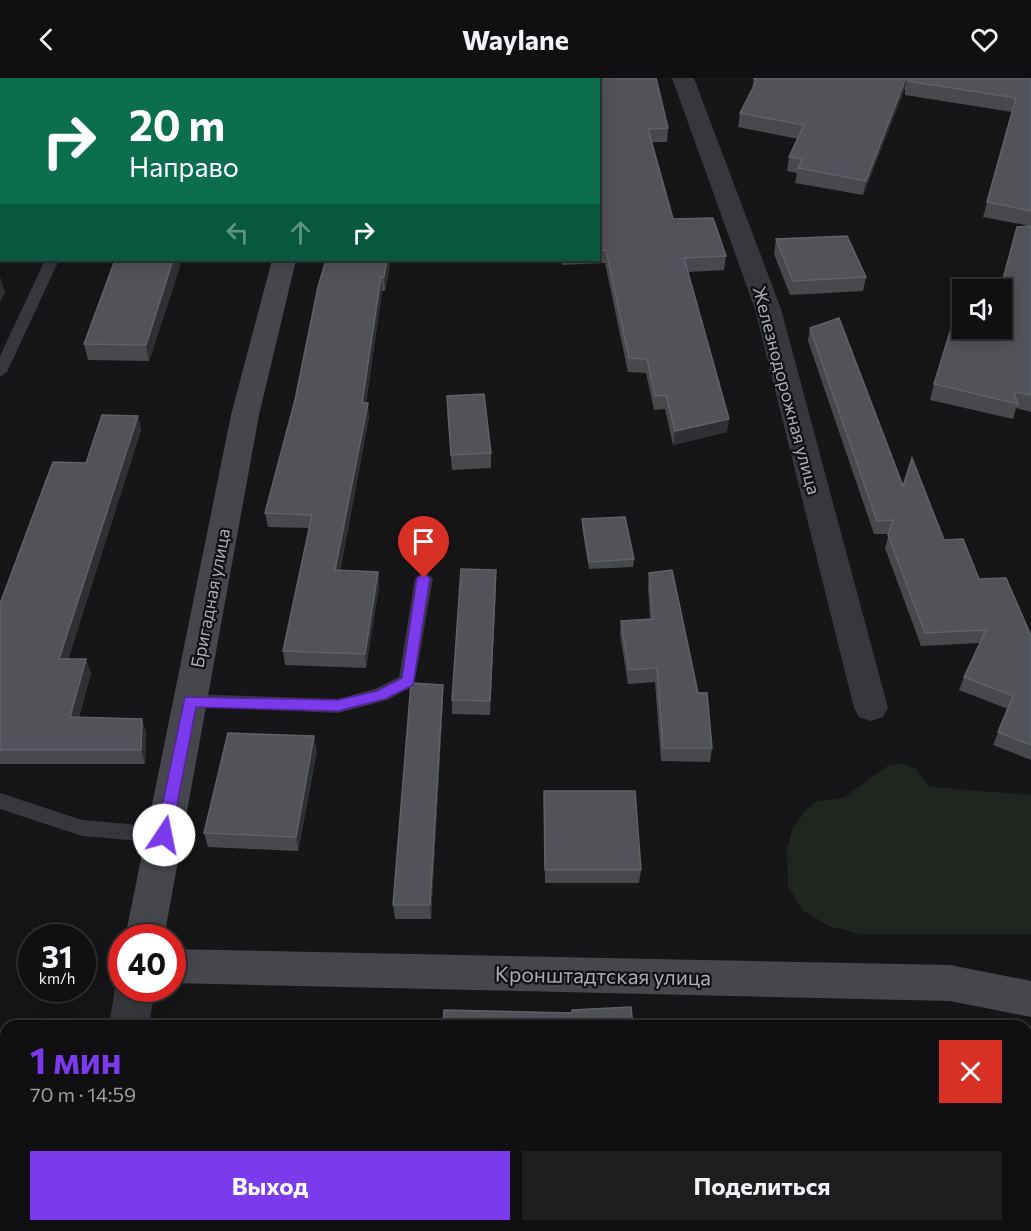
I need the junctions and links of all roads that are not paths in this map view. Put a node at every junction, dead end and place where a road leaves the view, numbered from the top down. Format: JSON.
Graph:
{"nodes":[{"id":1,"x":682,"y":78,"type":"edge"},
{"id":2,"x":52,"y":261,"type":"edge"},
{"id":3,"x":284,"y":261,"type":"edge"},
{"id":4,"x":0,"y":372,"type":"edge"},
{"id":5,"x":424,"y":578,"type":"dead end"},
{"id":6,"x":190,"y":701,"type":"junction"},
{"id":7,"x":871,"y":708,"type":"dead end"},
{"id":8,"x":0,"y":801,"type":"edge"},
{"id":9,"x":164,"y":835,"type":"junction"},
{"id":10,"x":147,"y":924,"type":"edge"},
{"id":11,"x":186,"y":966,"type":"edge"},
{"id":12,"x":1031,"y":999,"type":"edge"},
{"id":13,"x":133,"y":1002,"type":"edge"},
{"id":14,"x":130,"y":1020,"type":"edge"}],
"edges":[{"from":1,"to":7,"type":"street","name":"Железнодорожная улица"},
{"from":2,"to":4,"type":"lane"},
{"from":3,"to":6,"type":"street","name":"Бригадная улица"},
{"from":5,"to":6,"type":"lane"},
{"from":6,"to":9,"type":"street","name":"Бригадная улица"},
{"from":8,"to":9,"type":"lane"},
{"from":9,"to":10,"type":"street","name":"Бригадная улица"},
{"from":11,"to":12,"type":"street","name":"Кронштадтская улица"},
{"from":13,"to":14,"type":"street"}]}
